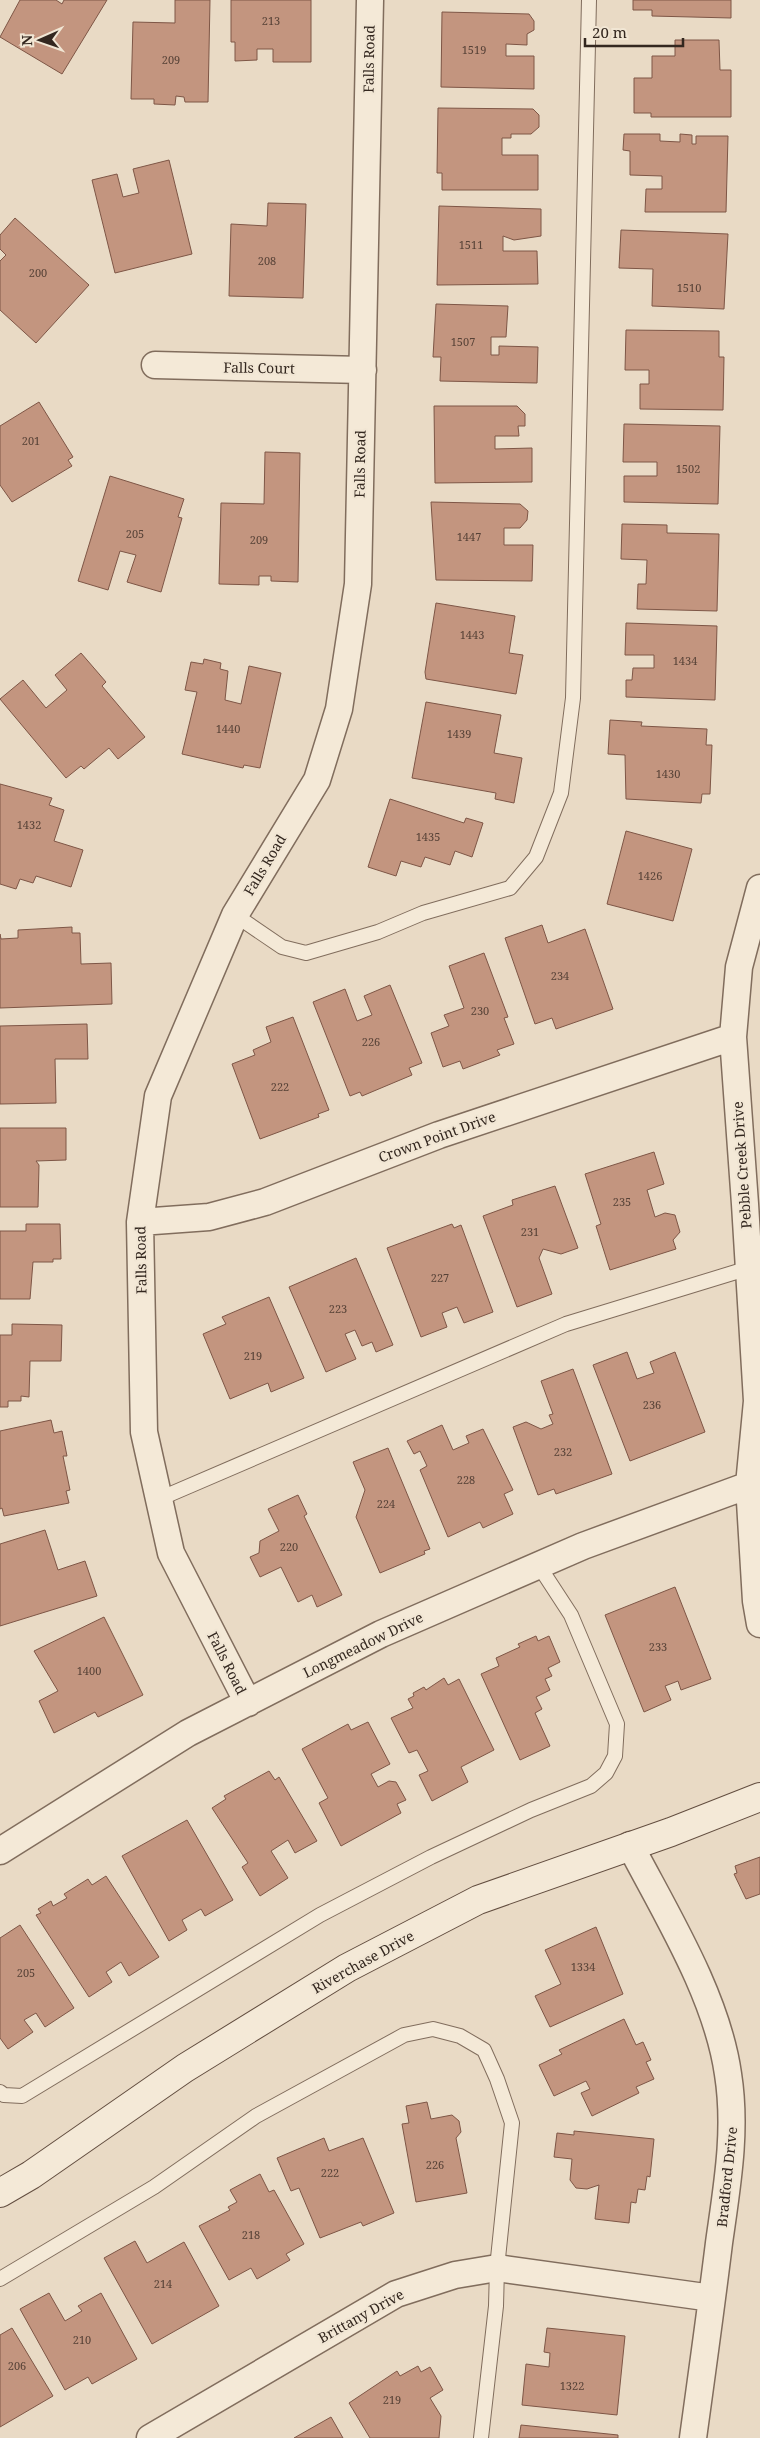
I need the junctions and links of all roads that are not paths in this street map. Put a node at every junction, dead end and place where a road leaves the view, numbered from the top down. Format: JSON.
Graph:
{"nodes":[{"id":1,"x":370,"y":0,"type":"edge"},
{"id":2,"x":589,"y":0,"type":"edge"},
{"id":3,"x":155,"y":365,"type":"dead end"},
{"id":4,"x":363,"y":370,"type":"junction"},
{"id":5,"x":760,"y":888,"type":"edge"},
{"id":6,"x":235,"y":915,"type":"junction"},
{"id":7,"x":733,"y":1037,"type":"junction"},
{"id":8,"x":140,"y":1222,"type":"junction"},
{"id":9,"x":749,"y":1268,"type":"junction"},
{"id":10,"x":749,"y":1485,"type":"junction"},
{"id":11,"x":159,"y":1499,"type":"junction"},
{"id":12,"x":538,"y":1566,"type":"junction"},
{"id":13,"x":760,"y":1624,"type":"edge"},
{"id":14,"x":248,"y":1703,"type":"junction"},
{"id":15,"x":760,"y":1797,"type":"edge"},
{"id":16,"x":630,"y":1845,"type":"junction"},
{"id":17,"x":0,"y":1851,"type":"edge"},
{"id":18,"x":0,"y":2092,"type":"edge"},
{"id":19,"x":0,"y":2193,"type":"edge"},
{"id":20,"x":496,"y":2268,"type":"junction"},
{"id":21,"x":0,"y":2279,"type":"edge"},
{"id":22,"x":712,"y":2298,"type":"junction"},
{"id":23,"x":150,"y":2438,"type":"edge"},
{"id":24,"x":481,"y":2438,"type":"edge"},
{"id":25,"x":693,"y":2438,"type":"edge"}],
"edges":[{"from":1,"to":4,"type":"street","name":"Falls Road"},
{"from":2,"to":6,"type":"lane"},
{"from":3,"to":4,"type":"street","name":"Falls Court"},
{"from":4,"to":6,"type":"street","name":"Falls Road"},
{"from":5,"to":7,"type":"street","name":"Pebble Creek Drive"},
{"from":6,"to":8,"type":"street","name":"Falls Road"},
{"from":7,"to":8,"type":"street","name":"Crown Point Drive"},
{"from":7,"to":9,"type":"street","name":"Pebble Creek Drive"},
{"from":8,"to":11,"type":"street","name":"Falls Road"},
{"from":9,"to":10,"type":"street","name":"Pebble Creek Drive"},
{"from":9,"to":11,"type":"lane"},
{"from":10,"to":12,"type":"street","name":"Longmeadow Drive"},
{"from":10,"to":13,"type":"street","name":"Pebble Creek Drive"},
{"from":11,"to":14,"type":"street","name":"Falls Road"},
{"from":12,"to":14,"type":"street","name":"Longmeadow Drive"},
{"from":12,"to":18,"type":"lane"},
{"from":14,"to":17,"type":"street","name":"Longmeadow Drive"},
{"from":15,"to":16,"type":"street","name":"Riverchase Drive"},
{"from":16,"to":19,"type":"street","name":"Riverchase Drive"},
{"from":16,"to":22,"type":"street","name":"Bradford Drive"},
{"from":20,"to":21,"type":"lane"},
{"from":20,"to":22,"type":"street","name":"Brittany Drive"},
{"from":20,"to":23,"type":"street","name":"Brittany Drive"},
{"from":20,"to":24,"type":"lane"},
{"from":22,"to":25,"type":"street","name":"Bradford Drive"}]}
